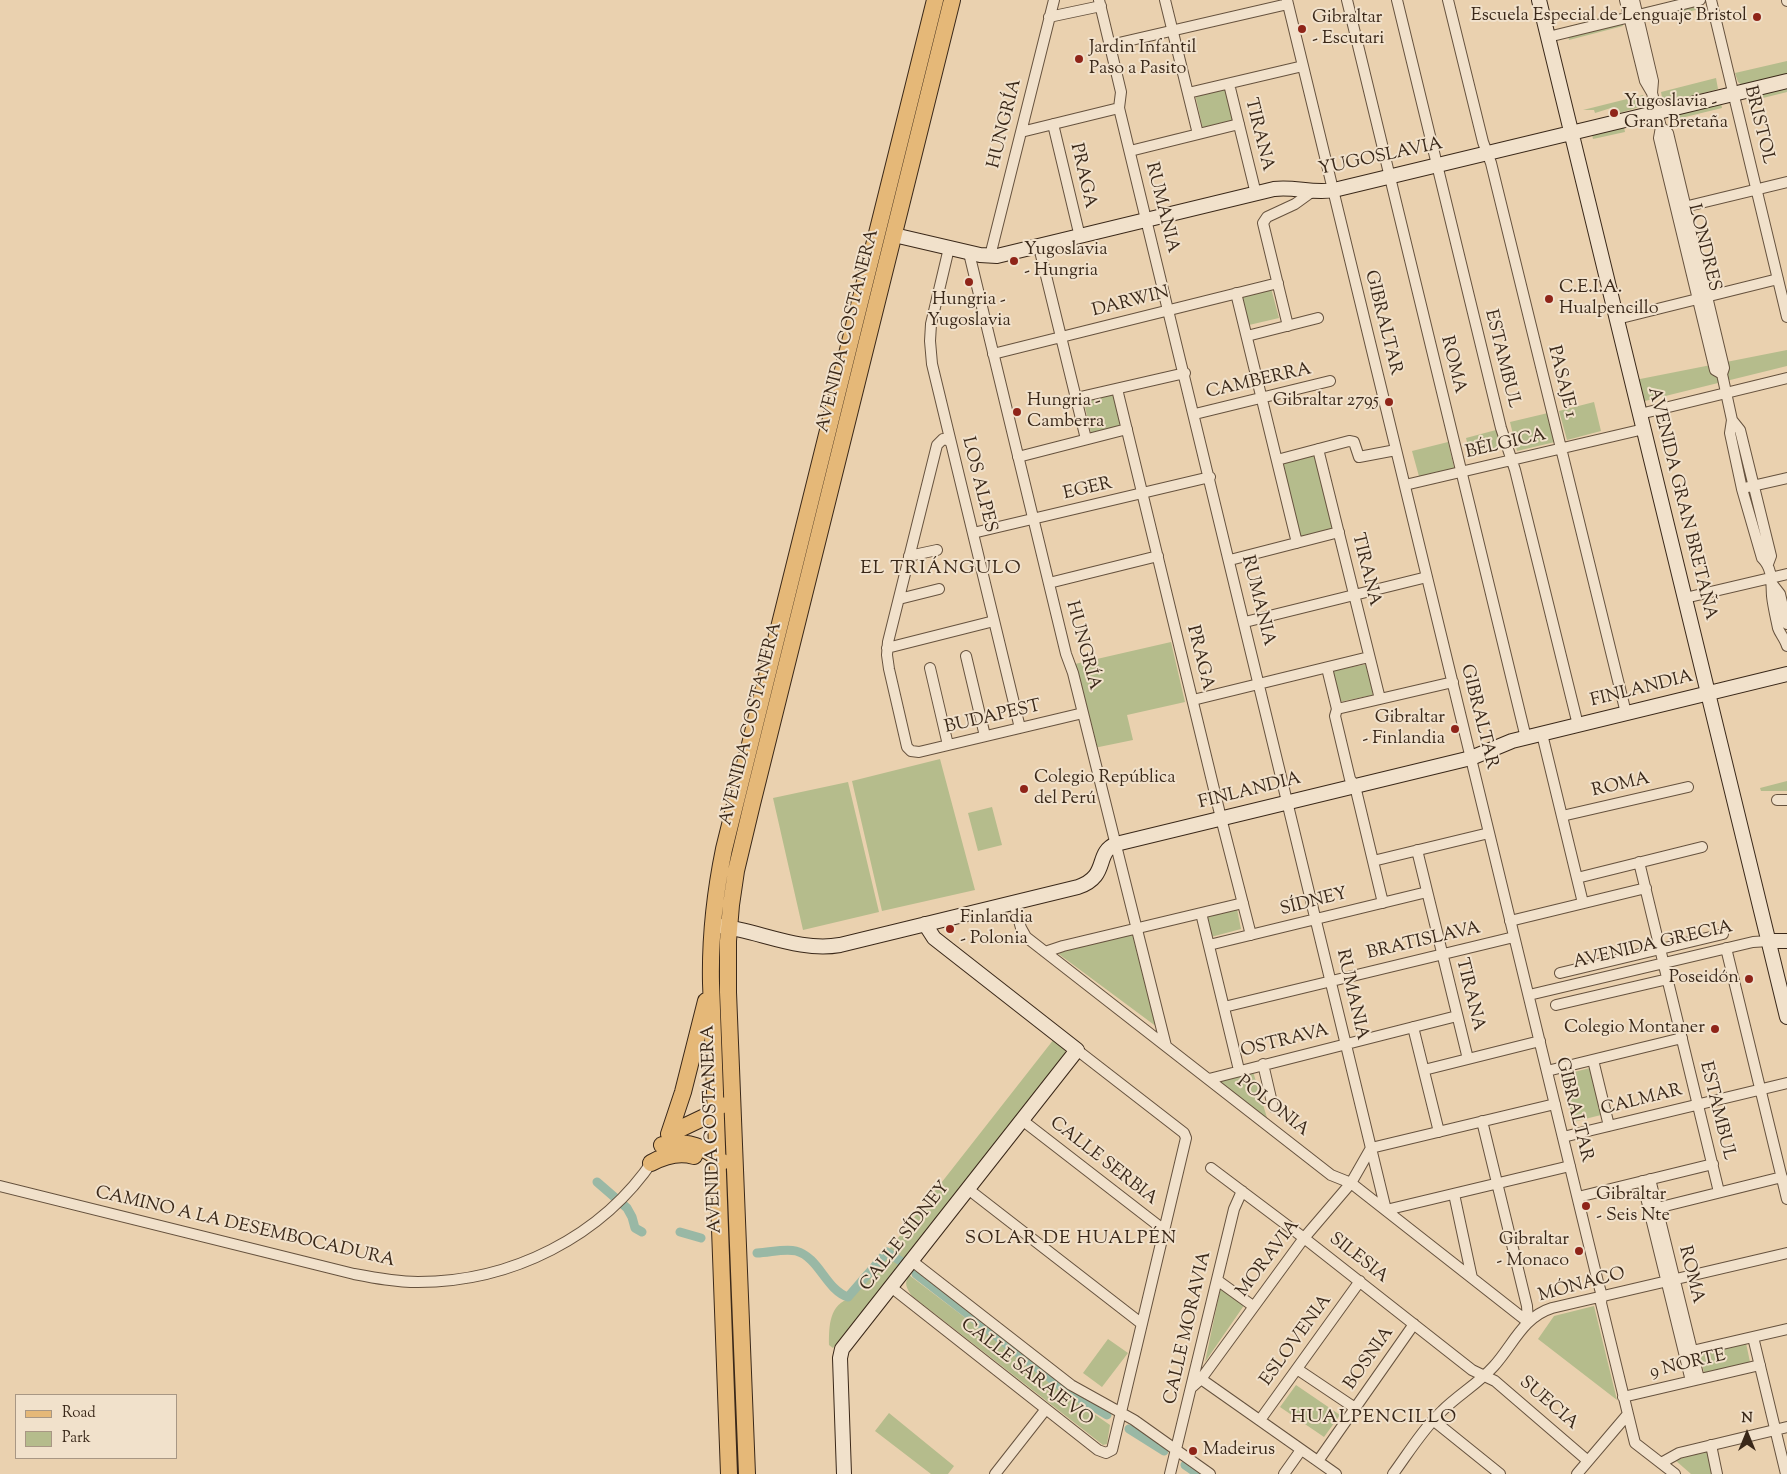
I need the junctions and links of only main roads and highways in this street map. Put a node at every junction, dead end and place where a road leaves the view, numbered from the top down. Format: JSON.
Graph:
{"nodes":[{"id":1,"x":935,"y":0,"type":"edge"},
{"id":2,"x":952,"y":0,"type":"edge"},
{"id":3,"x":711,"y":983,"type":"junction"},
{"id":4,"x":732,"y":1087,"type":"junction"},
{"id":5,"x":683,"y":1092,"type":"junction"},
{"id":6,"x":709,"y":1114,"type":"junction"},
{"id":7,"x":665,"y":1139,"type":"junction"},
{"id":8,"x":717,"y":1157,"type":"junction"},
{"id":9,"x":651,"y":1164,"type":"road end"},
{"id":10,"x":718,"y":1181,"type":"junction"},
{"id":11,"x":735,"y":1183,"type":"junction"},
{"id":12,"x":728,"y":1474,"type":"edge"},
{"id":13,"x":747,"y":1474,"type":"edge"}],
"edges":[{"from":1,"to":3,"type":"main road","name":"AVENIDA COSTANERA"},
{"from":2,"to":4,"type":"main road","name":"AVENIDA COSTANERA"},
{"from":3,"to":5,"type":"main road"},
{"from":3,"to":6,"type":"main road","name":"AVENIDA COSTANERA"},
{"from":4,"to":6,"type":"main road"},
{"from":4,"to":11,"type":"main road","name":"AVENIDA COSTANERA"},
{"from":5,"to":6,"type":"main road"},
{"from":5,"to":7,"type":"main road"},
{"from":6,"to":7,"type":"main road"},
{"from":6,"to":8,"type":"main road","name":"AVENIDA COSTANERA"},
{"from":7,"to":8,"type":"main road"},
{"from":8,"to":10,"type":"main road","name":"AVENIDA COSTANERA"},
{"from":8,"to":11,"type":"main road"},
{"from":9,"to":10,"type":"main road"},
{"from":10,"to":12,"type":"main road","name":"AVENIDA COSTANERA"},
{"from":11,"to":13,"type":"main road","name":"AVENIDA COSTANERA"}]}
